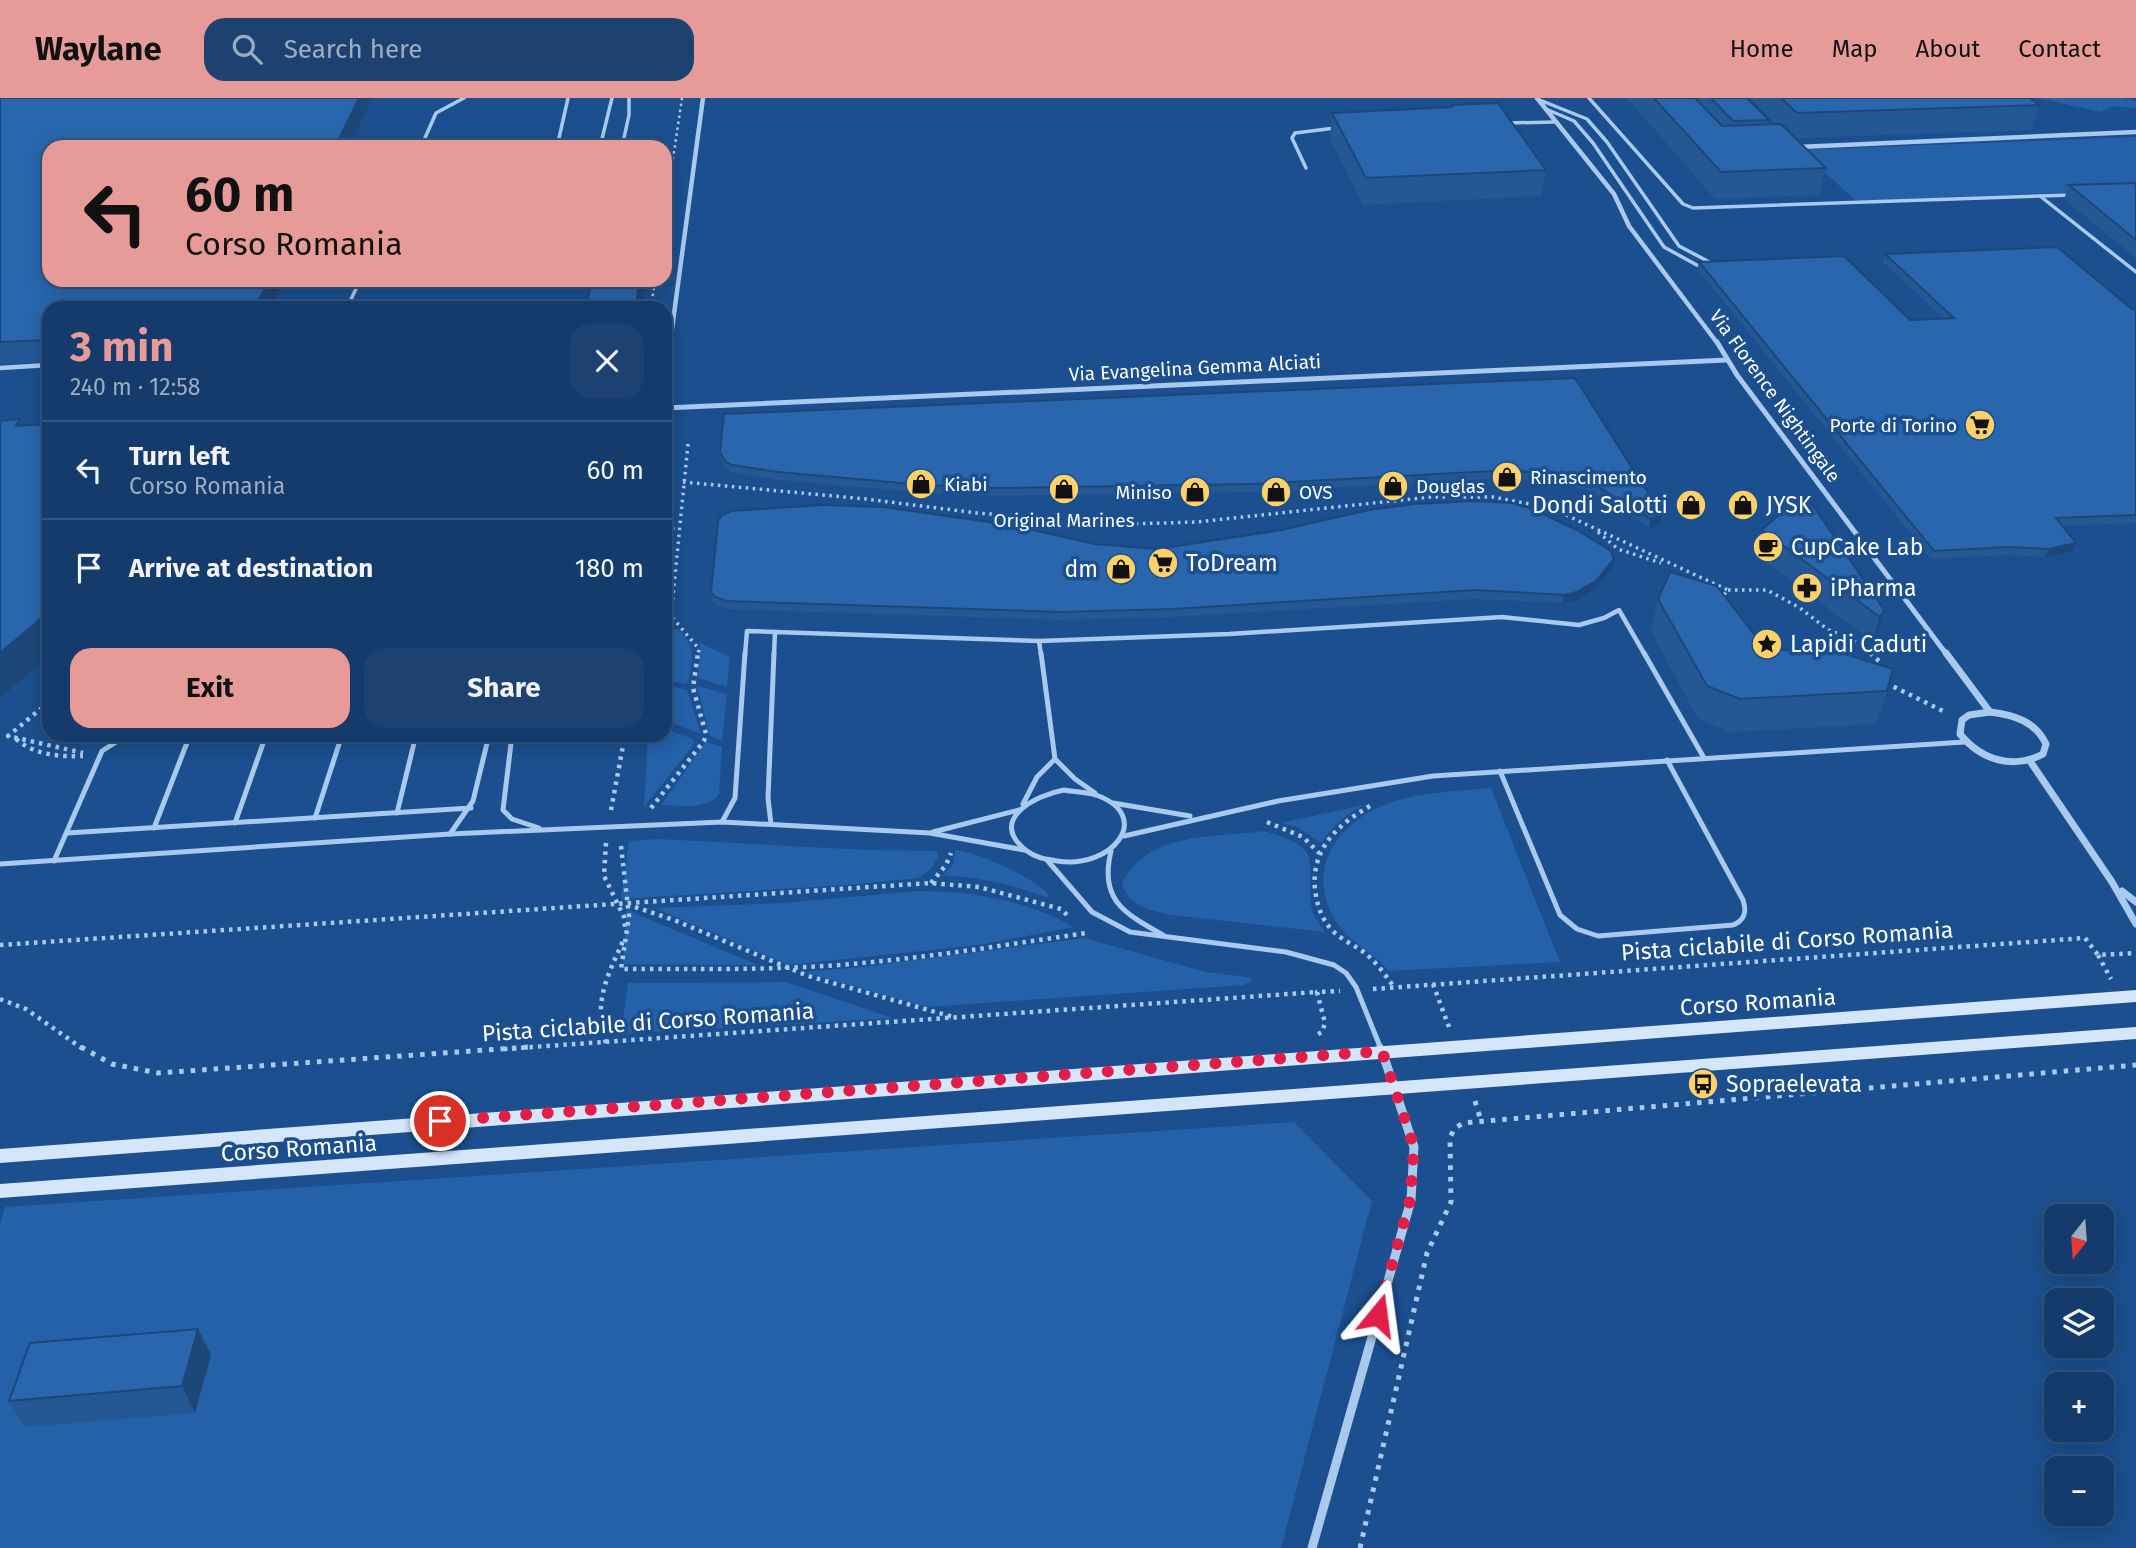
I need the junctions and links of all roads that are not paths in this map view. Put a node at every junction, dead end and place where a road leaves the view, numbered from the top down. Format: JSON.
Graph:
{"nodes":[{"id":1,"x":464,"y":98,"type":"edge"},
{"id":2,"x":568,"y":98,"type":"edge"},
{"id":3,"x":612,"y":98,"type":"edge"},
{"id":4,"x":629,"y":98,"type":"edge"},
{"id":5,"x":703,"y":98,"type":"edge"},
{"id":6,"x":1537,"y":98,"type":"edge"},
{"id":7,"x":1589,"y":98,"type":"edge"},
{"id":8,"x":1546,"y":109,"type":"junction"},
{"id":9,"x":1555,"y":122,"type":"junction"},
{"id":10,"x":1502,"y":123,"type":"edge"},
{"id":11,"x":1336,"y":128,"type":"edge"},
{"id":12,"x":2136,"y":132,"type":"edge"},
{"id":13,"x":424,"y":140,"type":"edge"},
{"id":14,"x":559,"y":140,"type":"edge"},
{"id":15,"x":602,"y":140,"type":"edge"},
{"id":16,"x":624,"y":140,"type":"edge"},
{"id":17,"x":1796,"y":148,"type":"edge"},
{"id":18,"x":1306,"y":168,"type":"dead end"},
{"id":19,"x":2081,"y":194,"type":"edge"},
{"id":20,"x":2040,"y":196,"type":"junction"},
{"id":21,"x":1721,"y":268,"type":"edge"},
{"id":22,"x":1705,"y":269,"type":"edge"},
{"id":23,"x":2136,"y":272,"type":"edge"},
{"id":24,"x":672,"y":326,"type":"edge"},
{"id":25,"x":1727,"y":360,"type":"junction"},
{"id":26,"x":42,"y":365,"type":"edge"},
{"id":27,"x":0,"y":368,"type":"edge"},
{"id":28,"x":672,"y":408,"type":"edge"},
{"id":29,"x":775,"y":632,"type":"junction"},
{"id":30,"x":1039,"y":641,"type":"junction"},
{"id":31,"x":1990,"y":712,"type":"junction"},
{"id":32,"x":116,"y":742,"type":"edge"},
{"id":33,"x":187,"y":742,"type":"edge"},
{"id":34,"x":264,"y":742,"type":"edge"},
{"id":35,"x":340,"y":742,"type":"edge"},
{"id":36,"x":414,"y":742,"type":"edge"},
{"id":37,"x":488,"y":742,"type":"edge"},
{"id":38,"x":511,"y":742,"type":"edge"},
{"id":39,"x":1965,"y":742,"type":"junction"},
{"id":40,"x":1704,"y":758,"type":"junction"},
{"id":41,"x":1055,"y":759,"type":"junction"},
{"id":42,"x":1667,"y":760,"type":"junction"},
{"id":43,"x":2030,"y":761,"type":"junction"},
{"id":44,"x":1500,"y":771,"type":"junction"},
{"id":45,"x":1098,"y":795,"type":"junction"},
{"id":46,"x":1111,"y":803,"type":"junction"},
{"id":47,"x":471,"y":808,"type":"junction"},
{"id":48,"x":1021,"y":808,"type":"junction"},
{"id":49,"x":397,"y":813,"type":"junction"},
{"id":50,"x":1193,"y":817,"type":"junction"},
{"id":51,"x":315,"y":818,"type":"junction"},
{"id":52,"x":722,"y":822,"type":"junction"},
{"id":53,"x":235,"y":823,"type":"junction"},
{"id":54,"x":771,"y":824,"type":"junction"},
{"id":55,"x":154,"y":828,"type":"junction"},
{"id":56,"x":546,"y":829,"type":"junction"},
{"id":57,"x":930,"y":833,"type":"junction"},
{"id":58,"x":67,"y":834,"type":"junction"},
{"id":59,"x":450,"y":834,"type":"junction"},
{"id":60,"x":1124,"y":836,"type":"junction"},
{"id":61,"x":1024,"y":850,"type":"junction"},
{"id":62,"x":1111,"y":851,"type":"junction"},
{"id":63,"x":1047,"y":860,"type":"junction"},
{"id":64,"x":54,"y":861,"type":"junction"},
{"id":65,"x":0,"y":864,"type":"edge"},
{"id":66,"x":2119,"y":888,"type":"junction"},
{"id":67,"x":2136,"y":902,"type":"edge"},
{"id":68,"x":2136,"y":924,"type":"edge"},
{"id":69,"x":1166,"y":936,"type":"junction"},
{"id":70,"x":2136,"y":996,"type":"edge"},
{"id":71,"x":2136,"y":1033,"type":"edge"},
{"id":72,"x":1382,"y":1051,"type":"junction"},
{"id":73,"x":1396,"y":1089,"type":"junction"},
{"id":74,"x":0,"y":1156,"type":"edge"},
{"id":75,"x":0,"y":1192,"type":"edge"},
{"id":76,"x":1312,"y":1548,"type":"edge"}],
"edges":[{"from":1,"to":13,"type":"lane"},
{"from":2,"to":14,"type":"lane"},
{"from":3,"to":15,"type":"lane"},
{"from":4,"to":16,"type":"lane"},
{"from":5,"to":24,"type":"street"},
{"from":6,"to":8,"type":"street","name":"Via Florence Nightingale"},
{"from":6,"to":21,"type":"lane"},
{"from":7,"to":20,"type":"lane"},
{"from":8,"to":9,"type":"street","name":"Via Florence Nightingale"},
{"from":8,"to":22,"type":"lane"},
{"from":9,"to":10,"type":"lane"},
{"from":9,"to":25,"type":"street","name":"Via Florence Nightingale"},
{"from":11,"to":18,"type":"lane"},
{"from":12,"to":17,"type":"street"},
{"from":19,"to":20,"type":"lane"},
{"from":20,"to":23,"type":"lane"},
{"from":25,"to":28,"type":"street","name":"Via Evangelina Gemma Alciati"},
{"from":25,"to":31,"type":"street","name":"Via Florence Nightingale"},
{"from":26,"to":27,"type":"lane"},
{"from":29,"to":30,"type":"lane"},
{"from":29,"to":52,"type":"lane"},
{"from":29,"to":54,"type":"lane"},
{"from":30,"to":40,"type":"lane"},
{"from":30,"to":41,"type":"lane"},
{"from":31,"to":39,"type":"street"},
{"from":31,"to":43,"type":"street"},
{"from":32,"to":58,"type":"lane"},
{"from":33,"to":55,"type":"lane"},
{"from":34,"to":53,"type":"lane"},
{"from":35,"to":51,"type":"lane"},
{"from":36,"to":49,"type":"lane"},
{"from":37,"to":47,"type":"lane"},
{"from":38,"to":56,"type":"lane"},
{"from":39,"to":40,"type":"lane"},
{"from":39,"to":43,"type":"street"},
{"from":40,"to":42,"type":"lane"},
{"from":41,"to":45,"type":"lane"},
{"from":41,"to":48,"type":"lane"},
{"from":42,"to":44,"type":"lane"},
{"from":42,"to":44,"type":"lane"},
{"from":43,"to":66,"type":"street"},
{"from":44,"to":50,"type":"lane"},
{"from":45,"to":46,"type":"lane"},
{"from":45,"to":48,"type":"lane"},
{"from":46,"to":50,"type":"lane"},
{"from":46,"to":60,"type":"lane"},
{"from":47,"to":49,"type":"lane"},
{"from":47,"to":59,"type":"lane"},
{"from":48,"to":57,"type":"lane"},
{"from":48,"to":61,"type":"lane"},
{"from":49,"to":51,"type":"lane"},
{"from":50,"to":60,"type":"lane"},
{"from":51,"to":53,"type":"lane"},
{"from":52,"to":54,"type":"lane"},
{"from":52,"to":56,"type":"lane"},
{"from":53,"to":55,"type":"lane"},
{"from":54,"to":57,"type":"lane"},
{"from":55,"to":58,"type":"lane"},
{"from":56,"to":59,"type":"lane"},
{"from":57,"to":61,"type":"lane"},
{"from":58,"to":64,"type":"lane"},
{"from":59,"to":64,"type":"lane"},
{"from":60,"to":62,"type":"lane"},
{"from":61,"to":63,"type":"lane"},
{"from":62,"to":63,"type":"lane"},
{"from":62,"to":69,"type":"lane"},
{"from":63,"to":69,"type":"lane"},
{"from":64,"to":65,"type":"lane"},
{"from":66,"to":67,"type":"street"},
{"from":66,"to":68,"type":"street"},
{"from":69,"to":72,"type":"lane"},
{"from":70,"to":72,"type":"main road","name":"Corso Romania"},
{"from":71,"to":73,"type":"main road","name":"Corso Romania"},
{"from":72,"to":73,"type":"street"},
{"from":72,"to":74,"type":"main road","name":"Corso Romania"},
{"from":73,"to":75,"type":"main road","name":"Corso Romania"},
{"from":73,"to":76,"type":"street"}]}
